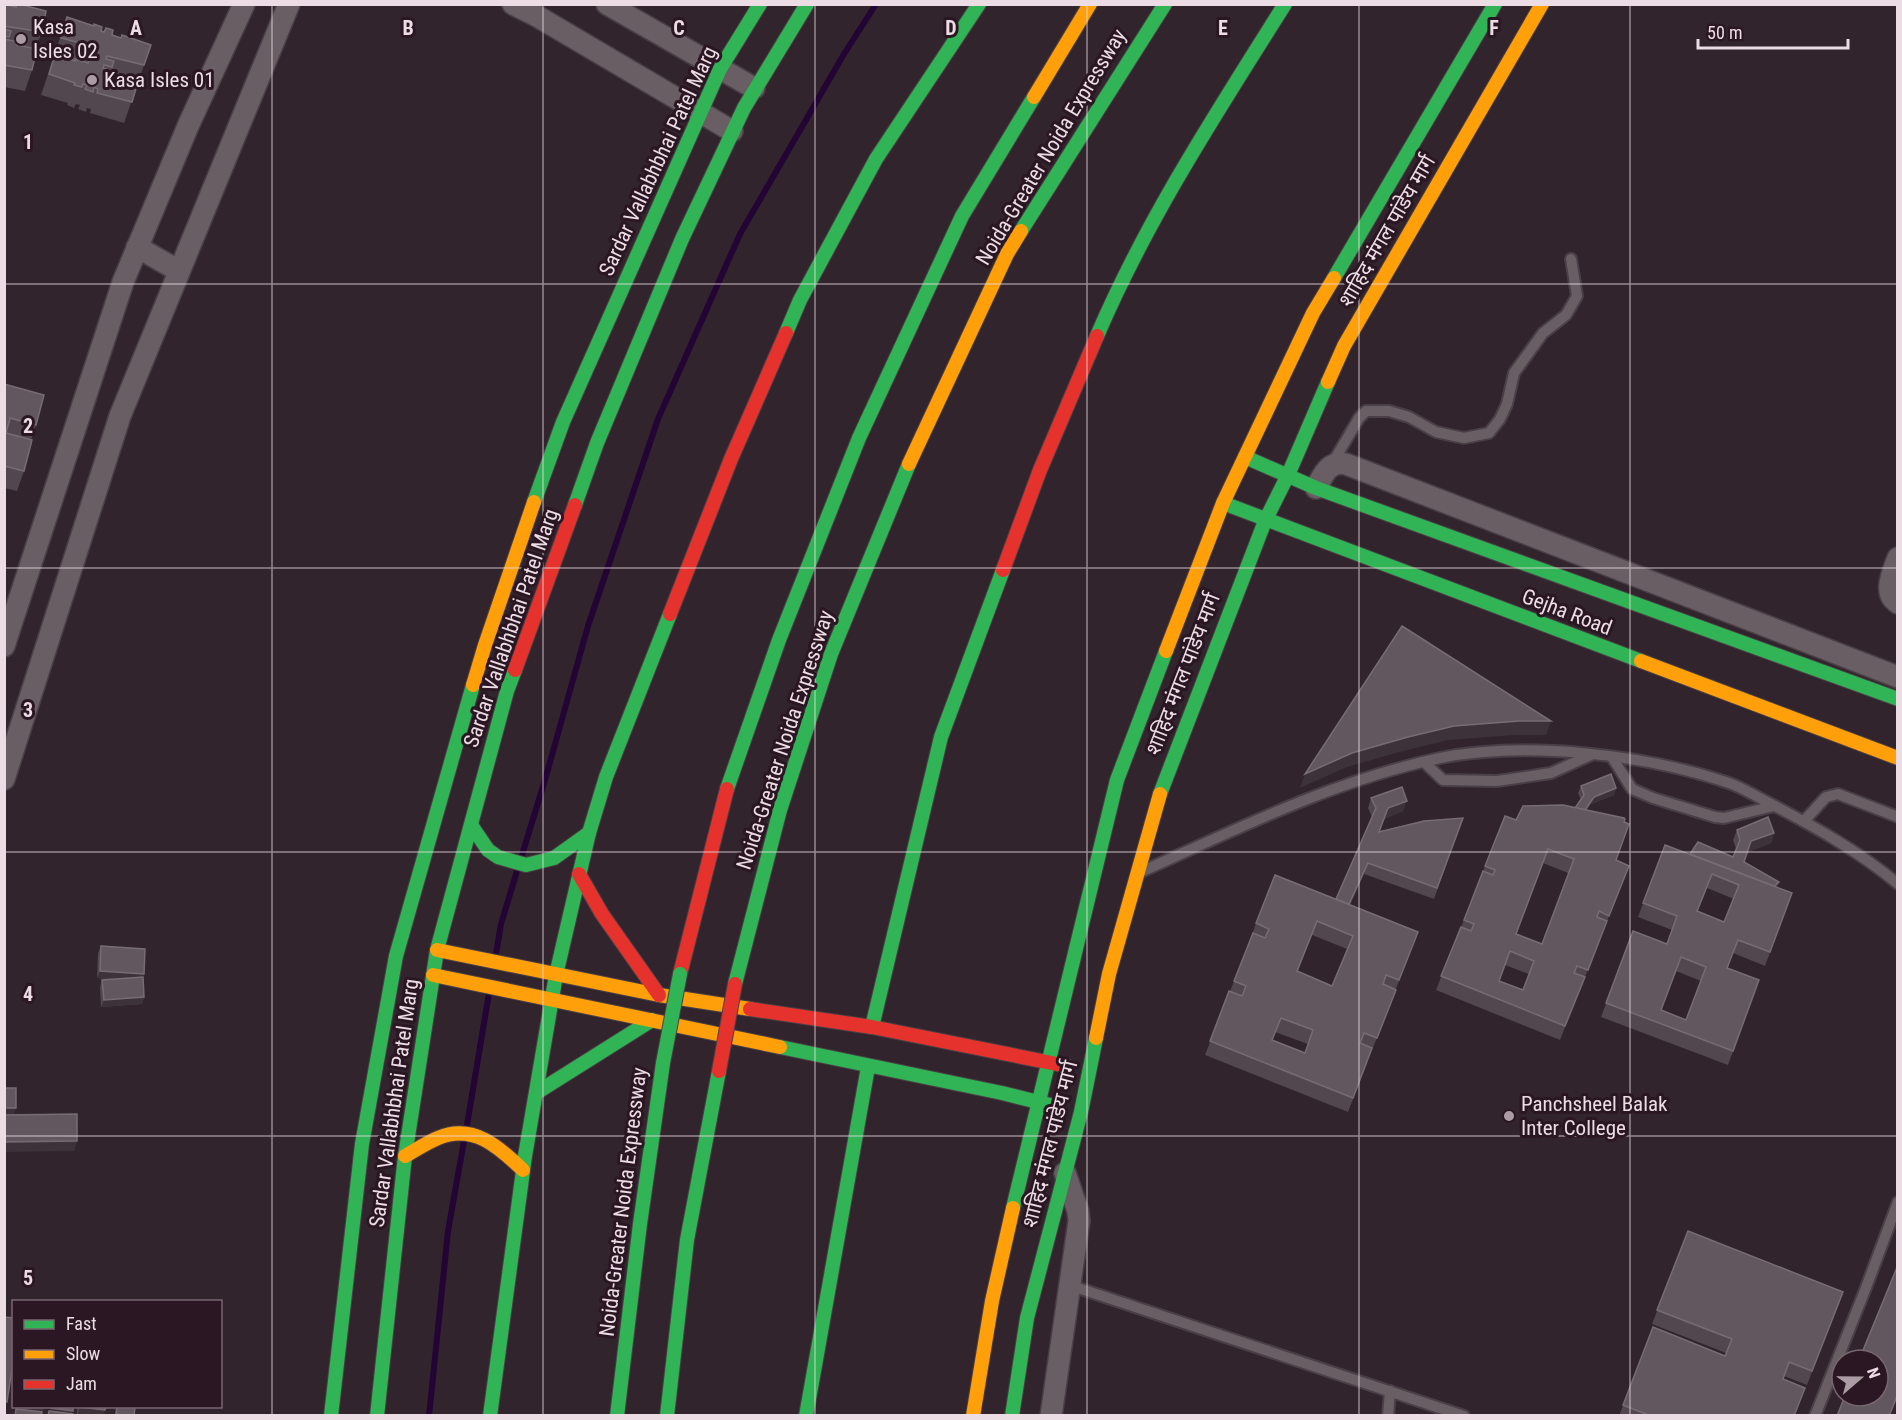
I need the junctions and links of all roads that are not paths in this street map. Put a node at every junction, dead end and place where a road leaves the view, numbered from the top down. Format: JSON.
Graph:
{"nodes":[{"id":1,"x":244,"y":4,"type":"edge"},
{"id":2,"x":289,"y":4,"type":"edge"},
{"id":3,"x":513,"y":4,"type":"edge"},
{"id":4,"x":607,"y":4,"type":"edge"},
{"id":5,"x":760,"y":4,"type":"edge"},
{"id":6,"x":807,"y":4,"type":"edge"},
{"id":7,"x":980,"y":4,"type":"edge"},
{"id":8,"x":1090,"y":4,"type":"edge"},
{"id":9,"x":1165,"y":4,"type":"edge"},
{"id":10,"x":1285,"y":4,"type":"edge"},
{"id":11,"x":1495,"y":4,"type":"edge"},
{"id":12,"x":1542,"y":4,"type":"edge"},
{"id":13,"x":720,"y":69,"type":"junction"},
{"id":14,"x":754,"y":88,"type":"junction"},
{"id":15,"x":700,"y":113,"type":"junction"},
{"id":16,"x":732,"y":131,"type":"junction"},
{"id":17,"x":137,"y":247,"type":"junction"},
{"id":18,"x":1571,"y":259,"type":"dead end"},
{"id":19,"x":179,"y":272,"type":"junction"},
{"id":20,"x":1245,"y":457,"type":"junction"},
{"id":21,"x":1332,"y":465,"type":"junction"},
{"id":22,"x":1288,"y":476,"type":"junction"},
{"id":23,"x":1316,"y":488,"type":"junction"},
{"id":24,"x":1223,"y":503,"type":"junction"},
{"id":25,"x":1265,"y":521,"type":"junction"},
{"id":26,"x":1898,"y":558,"type":"edge"},
{"id":27,"x":1898,"y":603,"type":"edge"},
{"id":28,"x":1723,"y":609,"type":"junction"},
{"id":29,"x":1713,"y":632,"type":"junction"},
{"id":30,"x":4,"y":646,"type":"edge"},
{"id":31,"x":1898,"y":677,"type":"edge"},
{"id":32,"x":1898,"y":699,"type":"edge"},
{"id":33,"x":1592,"y":754,"type":"junction"},
{"id":34,"x":1612,"y":757,"type":"junction"},
{"id":35,"x":1898,"y":758,"type":"edge"},
{"id":36,"x":1424,"y":762,"type":"junction"},
{"id":37,"x":4,"y":779,"type":"edge"},
{"id":38,"x":1774,"y":806,"type":"junction"},
{"id":39,"x":1898,"y":817,"type":"edge"},
{"id":40,"x":1804,"y":821,"type":"junction"},
{"id":41,"x":471,"y":825,"type":"junction"},
{"id":42,"x":589,"y":833,"type":"junction"},
{"id":43,"x":579,"y":874,"type":"junction"},
{"id":44,"x":1137,"y":874,"type":"junction"},
{"id":45,"x":1898,"y":884,"type":"edge"},
{"id":46,"x":437,"y":950,"type":"junction"},
{"id":47,"x":433,"y":975,"type":"junction"},
{"id":48,"x":556,"y":975,"type":"junction"},
{"id":49,"x":659,"y":995,"type":"junction"},
{"id":50,"x":552,"y":1000,"type":"junction"},
{"id":51,"x":652,"y":1020,"type":"junction"},
{"id":52,"x":872,"y":1027,"type":"junction"},
{"id":53,"x":1048,"y":1061,"type":"junction"},
{"id":54,"x":868,"y":1067,"type":"junction"},
{"id":55,"x":1091,"y":1071,"type":"junction"},
{"id":56,"x":536,"y":1093,"type":"junction"},
{"id":57,"x":1038,"y":1102,"type":"junction"},
{"id":58,"x":1081,"y":1112,"type":"junction"},
{"id":59,"x":405,"y":1156,"type":"junction"},
{"id":60,"x":523,"y":1170,"type":"junction"},
{"id":61,"x":1065,"y":1173,"type":"junction"},
{"id":62,"x":1898,"y":1202,"type":"edge"},
{"id":63,"x":1069,"y":1285,"type":"junction"},
{"id":64,"x":1390,"y":1391,"type":"junction"},
{"id":65,"x":331,"y":1416,"type":"edge"},
{"id":66,"x":377,"y":1416,"type":"edge"},
{"id":67,"x":490,"y":1416,"type":"edge"},
{"id":68,"x":617,"y":1416,"type":"edge"},
{"id":69,"x":667,"y":1416,"type":"edge"},
{"id":70,"x":806,"y":1416,"type":"edge"},
{"id":71,"x":973,"y":1416,"type":"edge"},
{"id":72,"x":1012,"y":1416,"type":"edge"},
{"id":73,"x":1051,"y":1416,"type":"edge"},
{"id":74,"x":1388,"y":1416,"type":"edge"},
{"id":75,"x":1464,"y":1416,"type":"edge"},
{"id":76,"x":1815,"y":1416,"type":"edge"}],
"edges":[{"from":1,"to":17,"type":"street"},
{"from":2,"to":19,"type":"street"},
{"from":3,"to":15,"type":"street"},
{"from":4,"to":13,"type":"street"},
{"from":5,"to":13,"type":"main road","name":"Sardar Vallabhbhai Patel Marg"},
{"from":6,"to":14,"type":"main road","name":"Sardar Vallabhbhai Patel Marg"},
{"from":7,"to":42,"type":"main road"},
{"from":8,"to":68,"type":"main road","name":"Noida-Greater Noida Expressway","bridge":true},
{"from":9,"to":69,"type":"main road","name":"Noida-Greater Noida Expressway","bridge":true},
{"from":10,"to":52,"type":"main road"},
{"from":11,"to":20,"type":"main road"},
{"from":12,"to":22,"type":"main road","name":"शाहिद मंगल पांडेय मार्ग"},
{"from":13,"to":14,"type":"street"},
{"from":13,"to":15,"type":"main road","name":"Sardar Vallabhbhai Patel Marg"},
{"from":14,"to":16,"type":"main road","name":"Sardar Vallabhbhai Patel Marg"},
{"from":15,"to":16,"type":"street"},
{"from":15,"to":65,"type":"main road","name":"Sardar Vallabhbhai Patel Marg"},
{"from":16,"to":41,"type":"main road","name":"Sardar Vallabhbhai Patel Marg"},
{"from":17,"to":19,"type":"street"},
{"from":17,"to":30,"type":"street"},
{"from":18,"to":21,"type":"lane"},
{"from":19,"to":37,"type":"street"},
{"from":20,"to":22,"type":"main road","name":"Gejha Road"},
{"from":20,"to":24,"type":"main road"},
{"from":21,"to":23,"type":"street"},
{"from":21,"to":28,"type":"street"},
{"from":22,"to":23,"type":"main road","name":"Gejha Road"},
{"from":22,"to":25,"type":"main road","name":"शाहिद मंगल पांडेय मार्ग"},
{"from":23,"to":29,"type":"main road","name":"Gejha Road"},
{"from":24,"to":25,"type":"main road","name":"Gejha Road"},
{"from":24,"to":53,"type":"main road"},
{"from":25,"to":35,"type":"main road","name":"Gejha Road"},
{"from":25,"to":44,"type":"main road","name":"शाहिद मंगल पांडेय मार्ग"},
{"from":26,"to":27,"type":"street"},
{"from":28,"to":29,"type":"main road"},
{"from":28,"to":31,"type":"street"},
{"from":29,"to":32,"type":"main road","name":"Gejha Road"},
{"from":33,"to":34,"type":"lane"},
{"from":33,"to":36,"type":"lane"},
{"from":33,"to":36,"type":"lane"},
{"from":34,"to":38,"type":"lane"},
{"from":34,"to":38,"type":"lane"},
{"from":36,"to":44,"type":"lane"},
{"from":38,"to":40,"type":"lane"},
{"from":39,"to":40,"type":"lane"},
{"from":40,"to":45,"type":"lane"},
{"from":41,"to":42,"type":"main road"},
{"from":41,"to":46,"type":"main road","name":"Sardar Vallabhbhai Patel Marg"},
{"from":42,"to":43,"type":"main road"},
{"from":43,"to":48,"type":"main road"},
{"from":43,"to":49,"type":"main road"},
{"from":44,"to":55,"type":"main road","name":"शाहिद मंगल पांडेय मार्ग"},
{"from":46,"to":47,"type":"main road","name":"Sardar Vallabhbhai Patel Marg"},
{"from":46,"to":48,"type":"main road"},
{"from":47,"to":50,"type":"main road"},
{"from":47,"to":59,"type":"main road","name":"Sardar Vallabhbhai Patel Marg"},
{"from":48,"to":49,"type":"main road"},
{"from":48,"to":50,"type":"main road"},
{"from":49,"to":52,"type":"main road"},
{"from":50,"to":51,"type":"main road"},
{"from":50,"to":56,"type":"main road"},
{"from":51,"to":54,"type":"main road"},
{"from":51,"to":56,"type":"main road"},
{"from":52,"to":53,"type":"main road"},
{"from":53,"to":55,"type":"main road"},
{"from":53,"to":57,"type":"main road"},
{"from":54,"to":57,"type":"main road"},
{"from":54,"to":70,"type":"main road"},
{"from":55,"to":58,"type":"main road","name":"शाहिद मंगल पांडेय मार्ग"},
{"from":56,"to":60,"type":"main road"},
{"from":57,"to":58,"type":"main road"},
{"from":57,"to":71,"type":"main road"},
{"from":58,"to":61,"type":"main road","name":"शाहिद मंगल पांडेय मार्ग"},
{"from":59,"to":60,"type":"main road"},
{"from":59,"to":66,"type":"main road","name":"Sardar Vallabhbhai Patel Marg"},
{"from":60,"to":67,"type":"main road"},
{"from":61,"to":63,"type":"street"},
{"from":61,"to":72,"type":"main road","name":"शाहिद मंगल पांडेय मार्ग"},
{"from":62,"to":76,"type":"lane"},
{"from":63,"to":64,"type":"lane"},
{"from":63,"to":73,"type":"street"},
{"from":64,"to":74,"type":"lane"},
{"from":64,"to":75,"type":"lane"}]}
